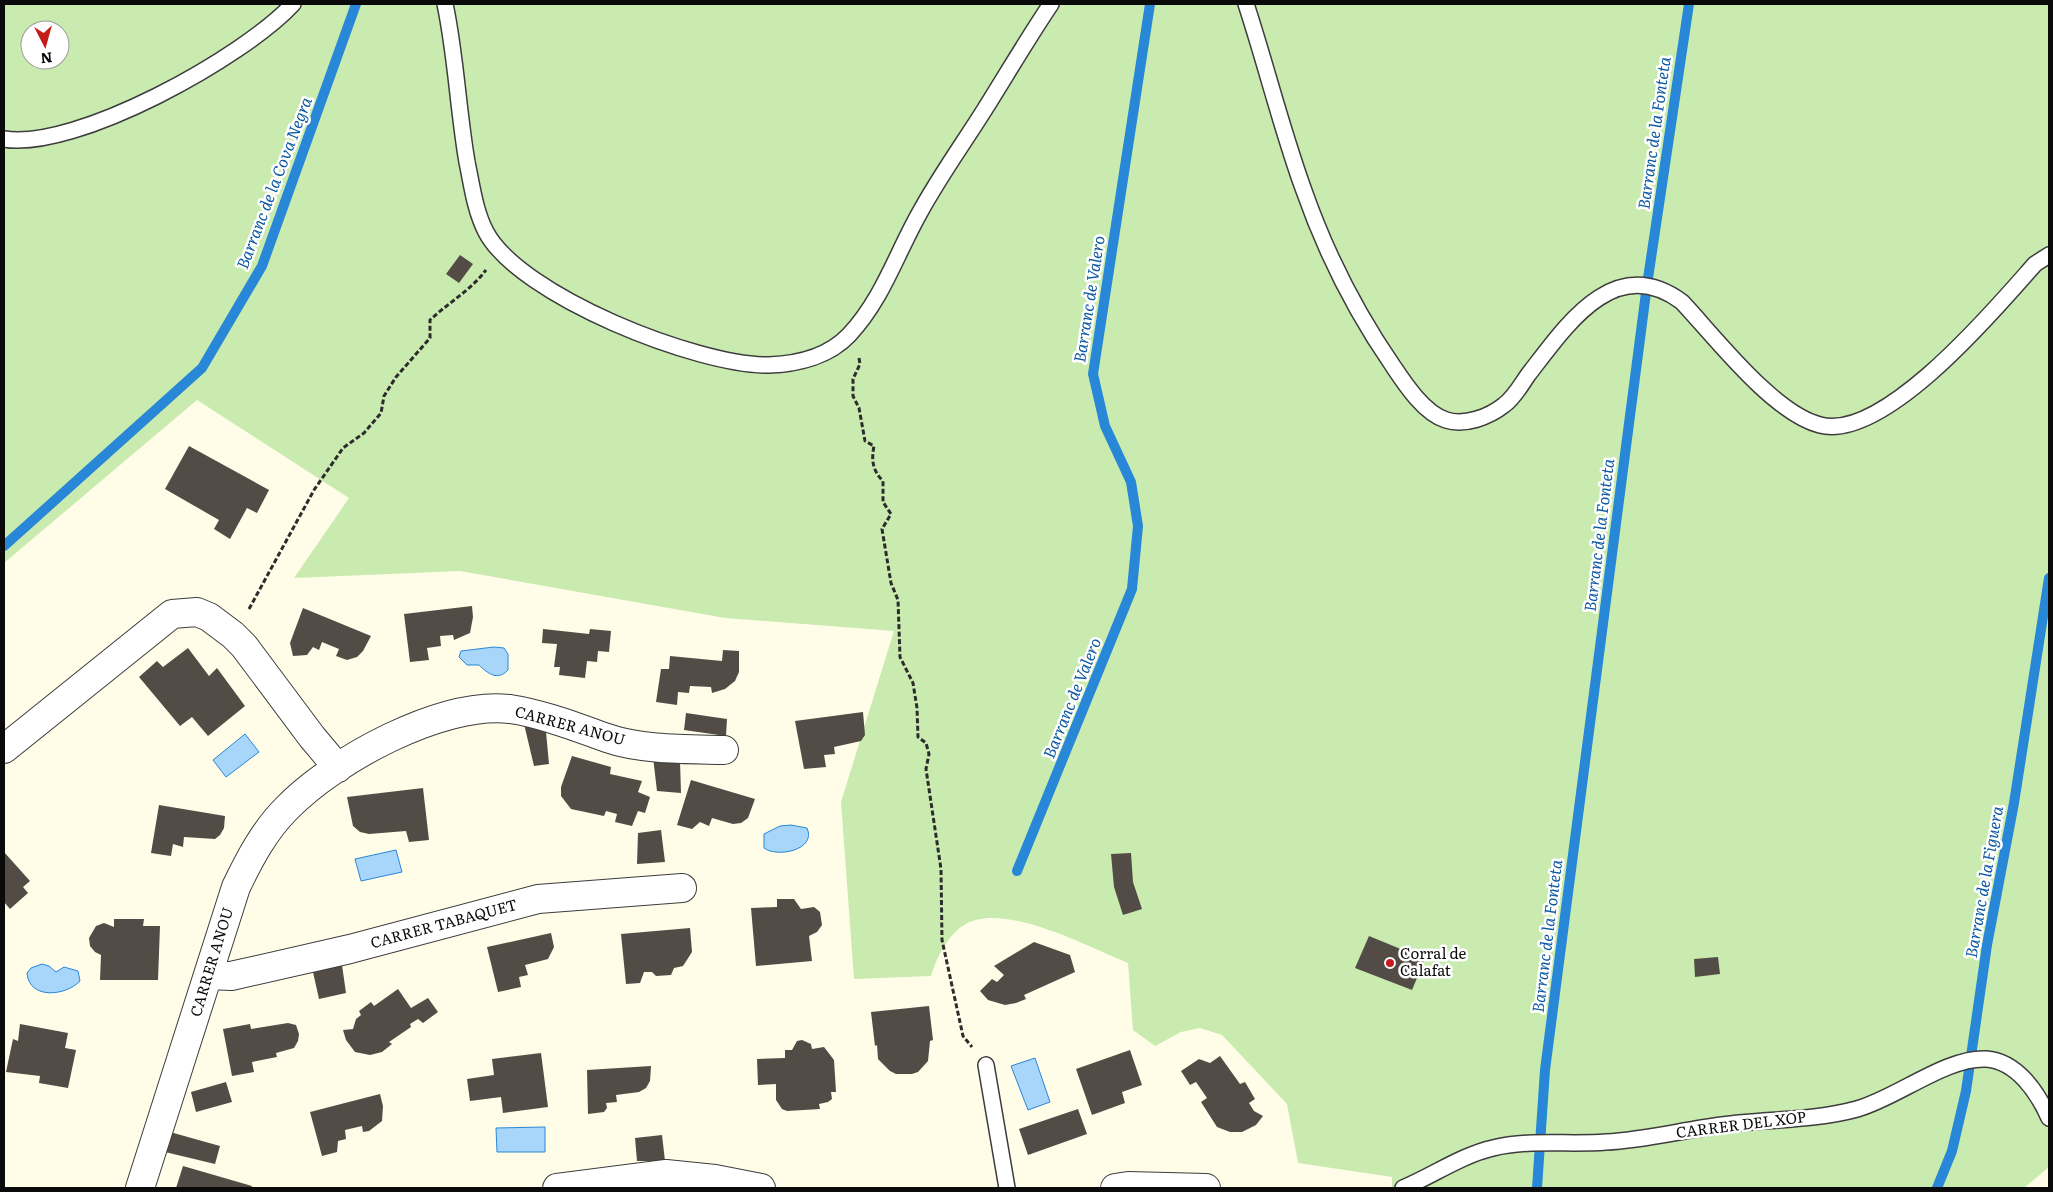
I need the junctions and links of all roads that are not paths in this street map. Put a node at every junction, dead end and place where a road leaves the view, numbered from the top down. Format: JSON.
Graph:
{"nodes":[{"id":1,"x":293,"y":4,"type":"edge"},
{"id":2,"x":444,"y":4,"type":"edge"},
{"id":3,"x":1051,"y":4,"type":"edge"},
{"id":4,"x":1246,"y":4,"type":"edge"},
{"id":5,"x":4,"y":139,"type":"edge"},
{"id":6,"x":2049,"y":255,"type":"edge"},
{"id":7,"x":4,"y":749,"type":"edge"},
{"id":8,"x":724,"y":750,"type":"dead end"},
{"id":9,"x":338,"y":768,"type":"junction"},
{"id":10,"x":682,"y":888,"type":"dead end"},
{"id":11,"x":210,"y":975,"type":"junction"},
{"id":12,"x":986,"y":1064,"type":"road end"},
{"id":13,"x":2049,"y":1118,"type":"edge"},
{"id":14,"x":140,"y":1188,"type":"edge"},
{"id":15,"x":557,"y":1188,"type":"edge"},
{"id":16,"x":761,"y":1188,"type":"edge"},
{"id":17,"x":1007,"y":1188,"type":"edge"},
{"id":18,"x":1115,"y":1188,"type":"edge"},
{"id":19,"x":1206,"y":1188,"type":"edge"},
{"id":20,"x":1403,"y":1188,"type":"edge"}],
"edges":[{"from":1,"to":5,"type":"lane"},
{"from":2,"to":3,"type":"lane"},
{"from":4,"to":6,"type":"lane"},
{"from":7,"to":9,"type":"street"},
{"from":8,"to":9,"type":"street","name":"CARRER ANOU"},
{"from":9,"to":11,"type":"street","name":"CARRER ANOU"},
{"from":10,"to":11,"type":"street","name":"CARRER TABAQUET"},
{"from":11,"to":14,"type":"street","name":"CARRER ANOU"},
{"from":12,"to":17,"type":"lane"},
{"from":13,"to":20,"type":"lane","name":"CARRER DEL XOP"},
{"from":15,"to":16,"type":"street"},
{"from":18,"to":19,"type":"street"}]}
